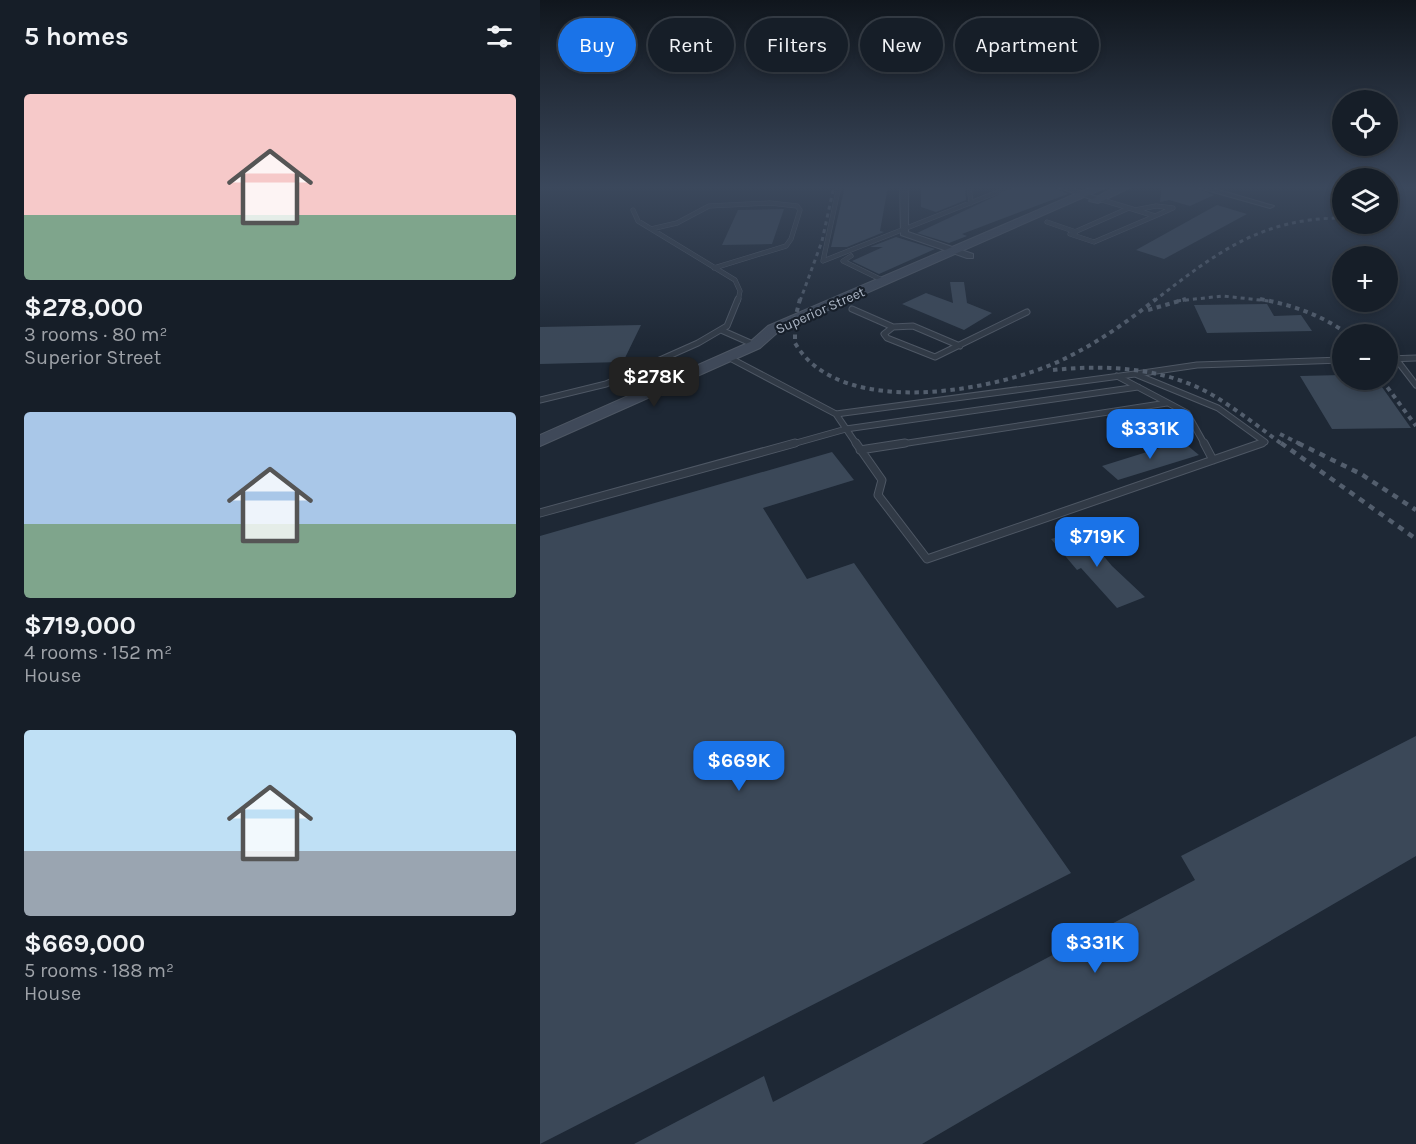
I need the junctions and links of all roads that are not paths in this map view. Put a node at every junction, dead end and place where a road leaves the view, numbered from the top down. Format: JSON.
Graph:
{"nodes":[{"id":1,"x":668,"y":239,"type":"edge"},
{"id":2,"x":791,"y":239,"type":"edge"},
{"id":3,"x":828,"y":239,"type":"edge"},
{"id":4,"x":880,"y":239,"type":"edge"},
{"id":5,"x":924,"y":239,"type":"edge"},
{"id":6,"x":982,"y":239,"type":"edge"},
{"id":7,"x":1008,"y":239,"type":"edge"},
{"id":8,"x":955,"y":251,"type":"junction"},
{"id":9,"x":851,"y":256,"type":"dead end"},
{"id":10,"x":970,"y":256,"type":"junction"},
{"id":11,"x":714,"y":268,"type":"junction"},
{"id":12,"x":884,"y":281,"type":"junction"},
{"id":13,"x":837,"y":302,"type":"junction"},
{"id":14,"x":852,"y":309,"type":"junction"},
{"id":15,"x":1027,"y":312,"type":"dead end"},
{"id":16,"x":893,"y":327,"type":"junction"},
{"id":17,"x":721,"y":330,"type":"junction"},
{"id":18,"x":755,"y":345,"type":"junction"},
{"id":19,"x":960,"y":346,"type":"junction"},
{"id":20,"x":728,"y":357,"type":"junction"},
{"id":21,"x":1416,"y":358,"type":"edge"},
{"id":22,"x":1398,"y":359,"type":"edge"},
{"id":23,"x":1332,"y":360,"type":"edge"},
{"id":24,"x":1398,"y":362,"type":"edge"},
{"id":25,"x":1135,"y":374,"type":"junction"},
{"id":26,"x":1117,"y":376,"type":"junction"},
{"id":27,"x":1416,"y":385,"type":"edge"},
{"id":28,"x":1138,"y":387,"type":"junction"},
{"id":29,"x":540,"y":400,"type":"edge"},
{"id":30,"x":1167,"y":402,"type":"junction"},
{"id":31,"x":836,"y":414,"type":"junction"},
{"id":32,"x":846,"y":429,"type":"junction"},
{"id":33,"x":540,"y":441,"type":"edge"},
{"id":34,"x":860,"y":450,"type":"junction"},
{"id":35,"x":1213,"y":460,"type":"junction"},
{"id":36,"x":540,"y":513,"type":"edge"}],
"edges":[{"from":1,"to":11,"type":"lane"},
{"from":2,"to":11,"type":"lane"},
{"from":3,"to":4,"type":"lane"},
{"from":5,"to":8,"type":"street"},
{"from":6,"to":8,"type":"main road","name":"Superior Street"},
{"from":7,"to":10,"type":"main road"},
{"from":8,"to":10,"type":"street"},
{"from":8,"to":12,"type":"main road","name":"Superior Street"},
{"from":9,"to":12,"type":"lane"},
{"from":10,"to":14,"type":"main road"},
{"from":11,"to":17,"type":"lane"},
{"from":12,"to":13,"type":"main road","name":"Superior Street"},
{"from":13,"to":14,"type":"main road"},
{"from":13,"to":18,"type":"main road","name":"Superior Street"},
{"from":14,"to":16,"type":"lane"},
{"from":14,"to":18,"type":"main road"},
{"from":15,"to":19,"type":"lane"},
{"from":16,"to":19,"type":"lane"},
{"from":16,"to":19,"type":"lane"},
{"from":17,"to":18,"type":"lane"},
{"from":17,"to":29,"type":"lane"},
{"from":18,"to":20,"type":"main road","name":"Superior Street"},
{"from":20,"to":31,"type":"lane"},
{"from":20,"to":33,"type":"main road","name":"Superior Street"},
{"from":21,"to":22,"type":"lane"},
{"from":23,"to":25,"type":"lane"},
{"from":24,"to":27,"type":"lane"},
{"from":25,"to":26,"type":"lane"},
{"from":25,"to":35,"type":"lane"},
{"from":26,"to":28,"type":"lane"},
{"from":26,"to":31,"type":"lane"},
{"from":28,"to":30,"type":"lane"},
{"from":28,"to":32,"type":"lane"},
{"from":30,"to":34,"type":"lane"},
{"from":30,"to":35,"type":"lane"},
{"from":31,"to":32,"type":"lane"},
{"from":32,"to":34,"type":"lane"},
{"from":32,"to":36,"type":"lane"},
{"from":34,"to":35,"type":"lane"}]}
